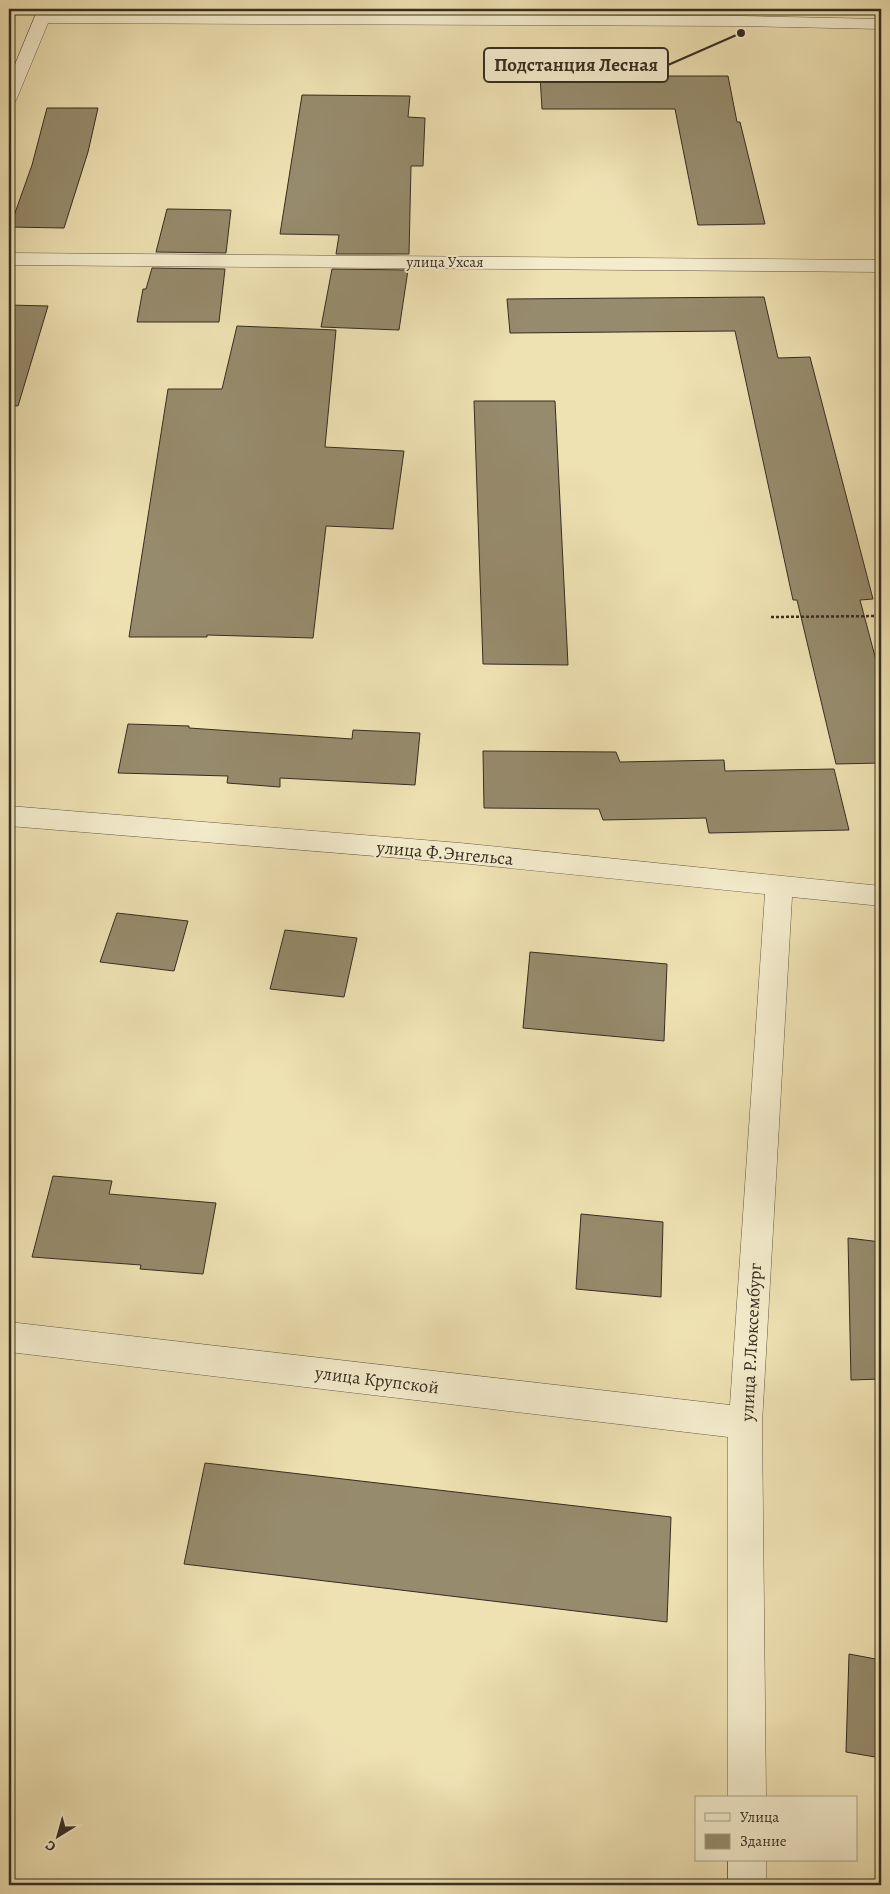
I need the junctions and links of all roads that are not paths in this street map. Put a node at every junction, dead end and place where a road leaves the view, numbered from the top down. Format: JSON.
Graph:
{"nodes":[{"id":1,"x":44,"y":14,"type":"edge"},
{"id":2,"x":881,"y":24,"type":"edge"},
{"id":3,"x":9,"y":98,"type":"edge"},
{"id":4,"x":9,"y":259,"type":"edge"},
{"id":5,"x":881,"y":266,"type":"edge"},
{"id":6,"x":9,"y":816,"type":"edge"},
{"id":7,"x":779,"y":886,"type":"junction"},
{"id":8,"x":881,"y":896,"type":"edge"},
{"id":9,"x":9,"y":1337,"type":"edge"},
{"id":10,"x":746,"y":1423,"type":"junction"},
{"id":11,"x":747,"y":1796,"type":"edge"},
{"id":12,"x":747,"y":1862,"type":"edge"},
{"id":13,"x":747,"y":1885,"type":"edge"}],
"edges":[{"from":1,"to":2,"type":"street"},
{"from":1,"to":3,"type":"street"},
{"from":4,"to":5,"type":"street","name":"улица Ухсая"},
{"from":6,"to":7,"type":"street","name":"улица Ф.Энгельса"},
{"from":7,"to":8,"type":"street","name":"улица Ф.Энгельса"},
{"from":7,"to":10,"type":"street","name":"улица Р.Люксембург"},
{"from":9,"to":10,"type":"street","name":"улица Крупской"},
{"from":10,"to":11,"type":"street","name":"улица Р.Люксембург"},
{"from":12,"to":13,"type":"street"}]}
